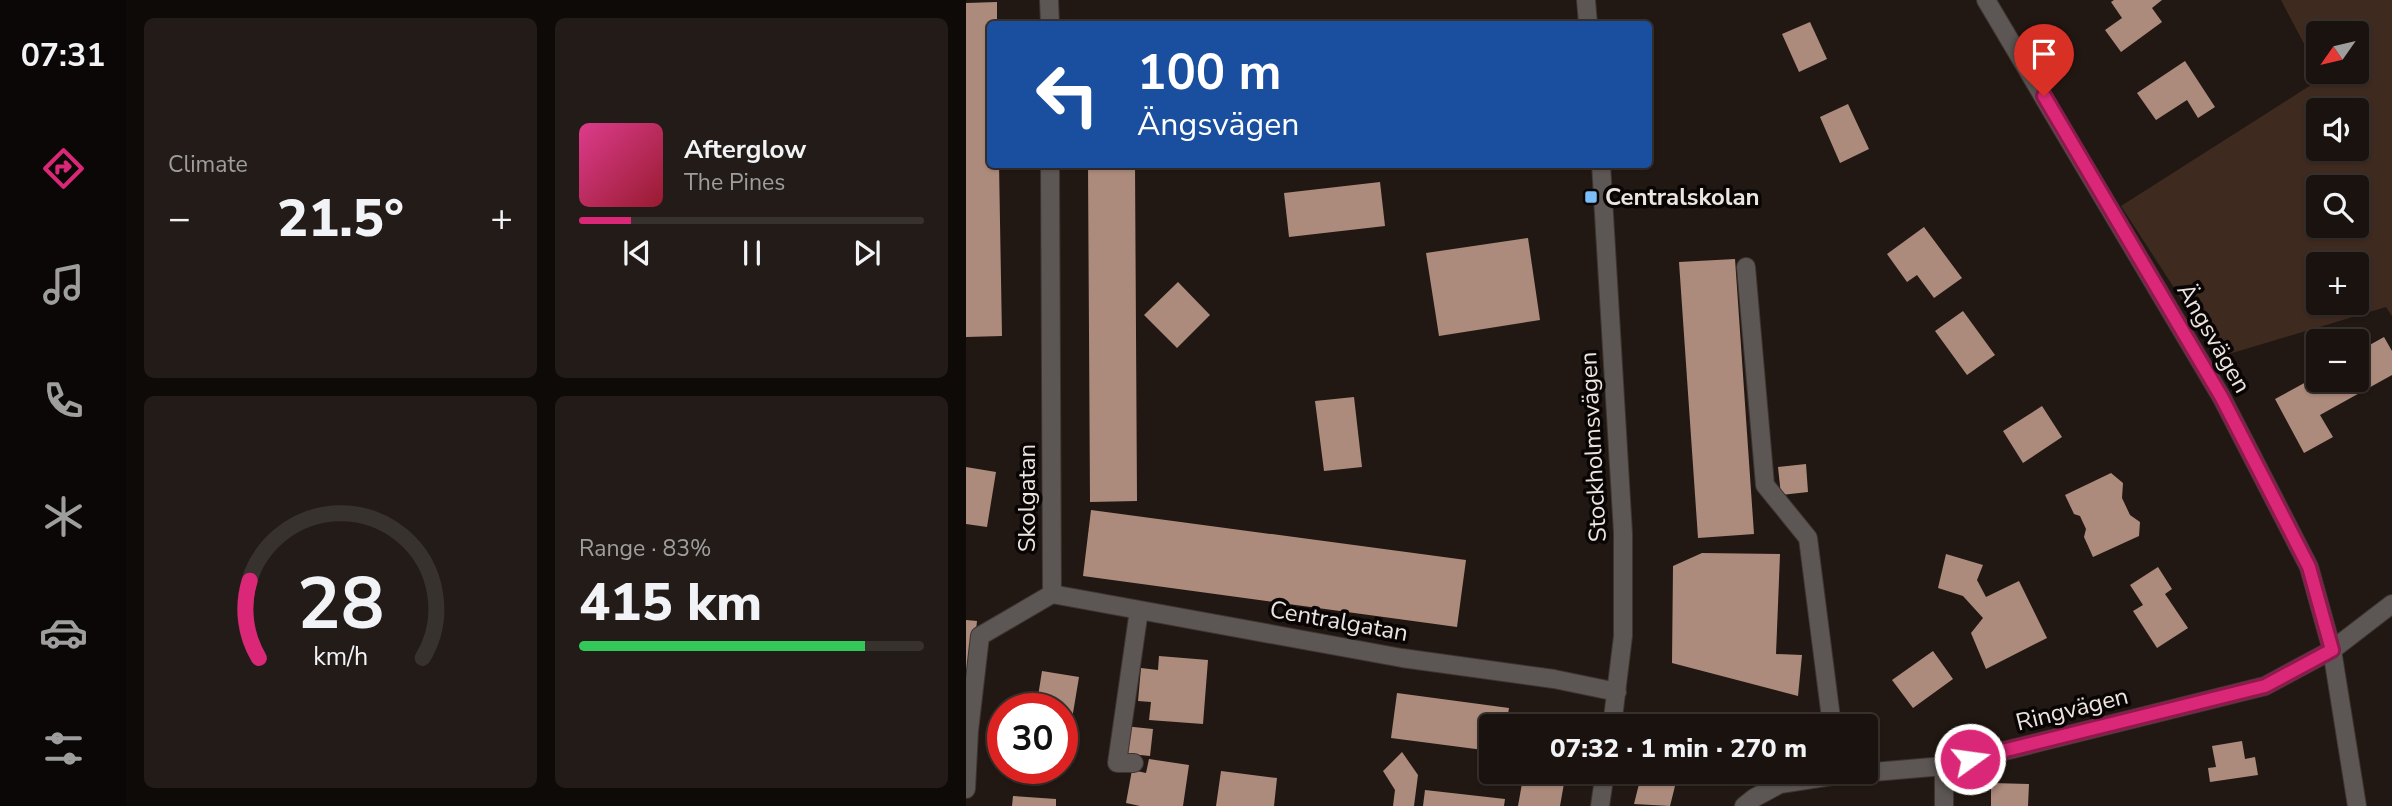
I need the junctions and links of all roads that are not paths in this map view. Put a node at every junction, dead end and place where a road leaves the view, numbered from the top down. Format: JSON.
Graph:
{"nodes":[{"id":1,"x":1049,"y":0,"type":"edge"},
{"id":2,"x":1586,"y":0,"type":"edge"},
{"id":3,"x":1986,"y":0,"type":"edge"},
{"id":4,"x":1050,"y":21,"type":"edge"},
{"id":5,"x":1588,"y":21,"type":"edge"},
{"id":6,"x":1050,"y":168,"type":"edge"},
{"id":7,"x":1601,"y":168,"type":"edge"},
{"id":8,"x":1746,"y":267,"type":"dead end"},
{"id":9,"x":1052,"y":594,"type":"junction"},
{"id":10,"x":2392,"y":604,"type":"edge"},
{"id":11,"x":1139,"y":610,"type":"junction"},
{"id":12,"x":2332,"y":650,"type":"junction"},
{"id":13,"x":1617,"y":692,"type":"junction"},
{"id":14,"x":1614,"y":714,"type":"edge"},
{"id":15,"x":1830,"y":714,"type":"edge"},
{"id":16,"x":968,"y":715,"type":"edge"},
{"id":17,"x":1135,"y":763,"type":"dead end"},
{"id":18,"x":967,"y":766,"type":"edge"},
{"id":19,"x":1944,"y":766,"type":"junction"},
{"id":20,"x":1878,"y":771,"type":"edge"},
{"id":21,"x":1603,"y":784,"type":"edge"},
{"id":22,"x":1780,"y":784,"type":"edge"},
{"id":23,"x":966,"y":789,"type":"edge"},
{"id":24,"x":1600,"y":806,"type":"edge"},
{"id":25,"x":1744,"y":806,"type":"edge"},
{"id":26,"x":1944,"y":806,"type":"edge"},
{"id":27,"x":2357,"y":806,"type":"edge"}],
"edges":[{"from":1,"to":4,"type":"street"},
{"from":2,"to":5,"type":"street"},
{"from":3,"to":12,"type":"street","name":"Ängsvägen"},
{"from":6,"to":9,"type":"street","name":"Skolgatan"},
{"from":7,"to":13,"type":"street","name":"Stockholmsvägen"},
{"from":8,"to":15,"type":"street"},
{"from":9,"to":11,"type":"street","name":"Centralgatan"},
{"from":9,"to":16,"type":"street"},
{"from":10,"to":12,"type":"street","name":"Ringvägen"},
{"from":11,"to":13,"type":"street","name":"Centralgatan"},
{"from":11,"to":17,"type":"street"},
{"from":12,"to":19,"type":"street","name":"Ringvägen"},
{"from":12,"to":27,"type":"street","name":"Ängsvägen"},
{"from":13,"to":14,"type":"street","name":"Stockholmsvägen"},
{"from":16,"to":18,"type":"street"},
{"from":18,"to":23,"type":"street"},
{"from":19,"to":20,"type":"street","name":"Ringvägen"},
{"from":19,"to":26,"type":"street"},
{"from":21,"to":24,"type":"street"},
{"from":22,"to":25,"type":"street","name":"Ringvägen"}]}
